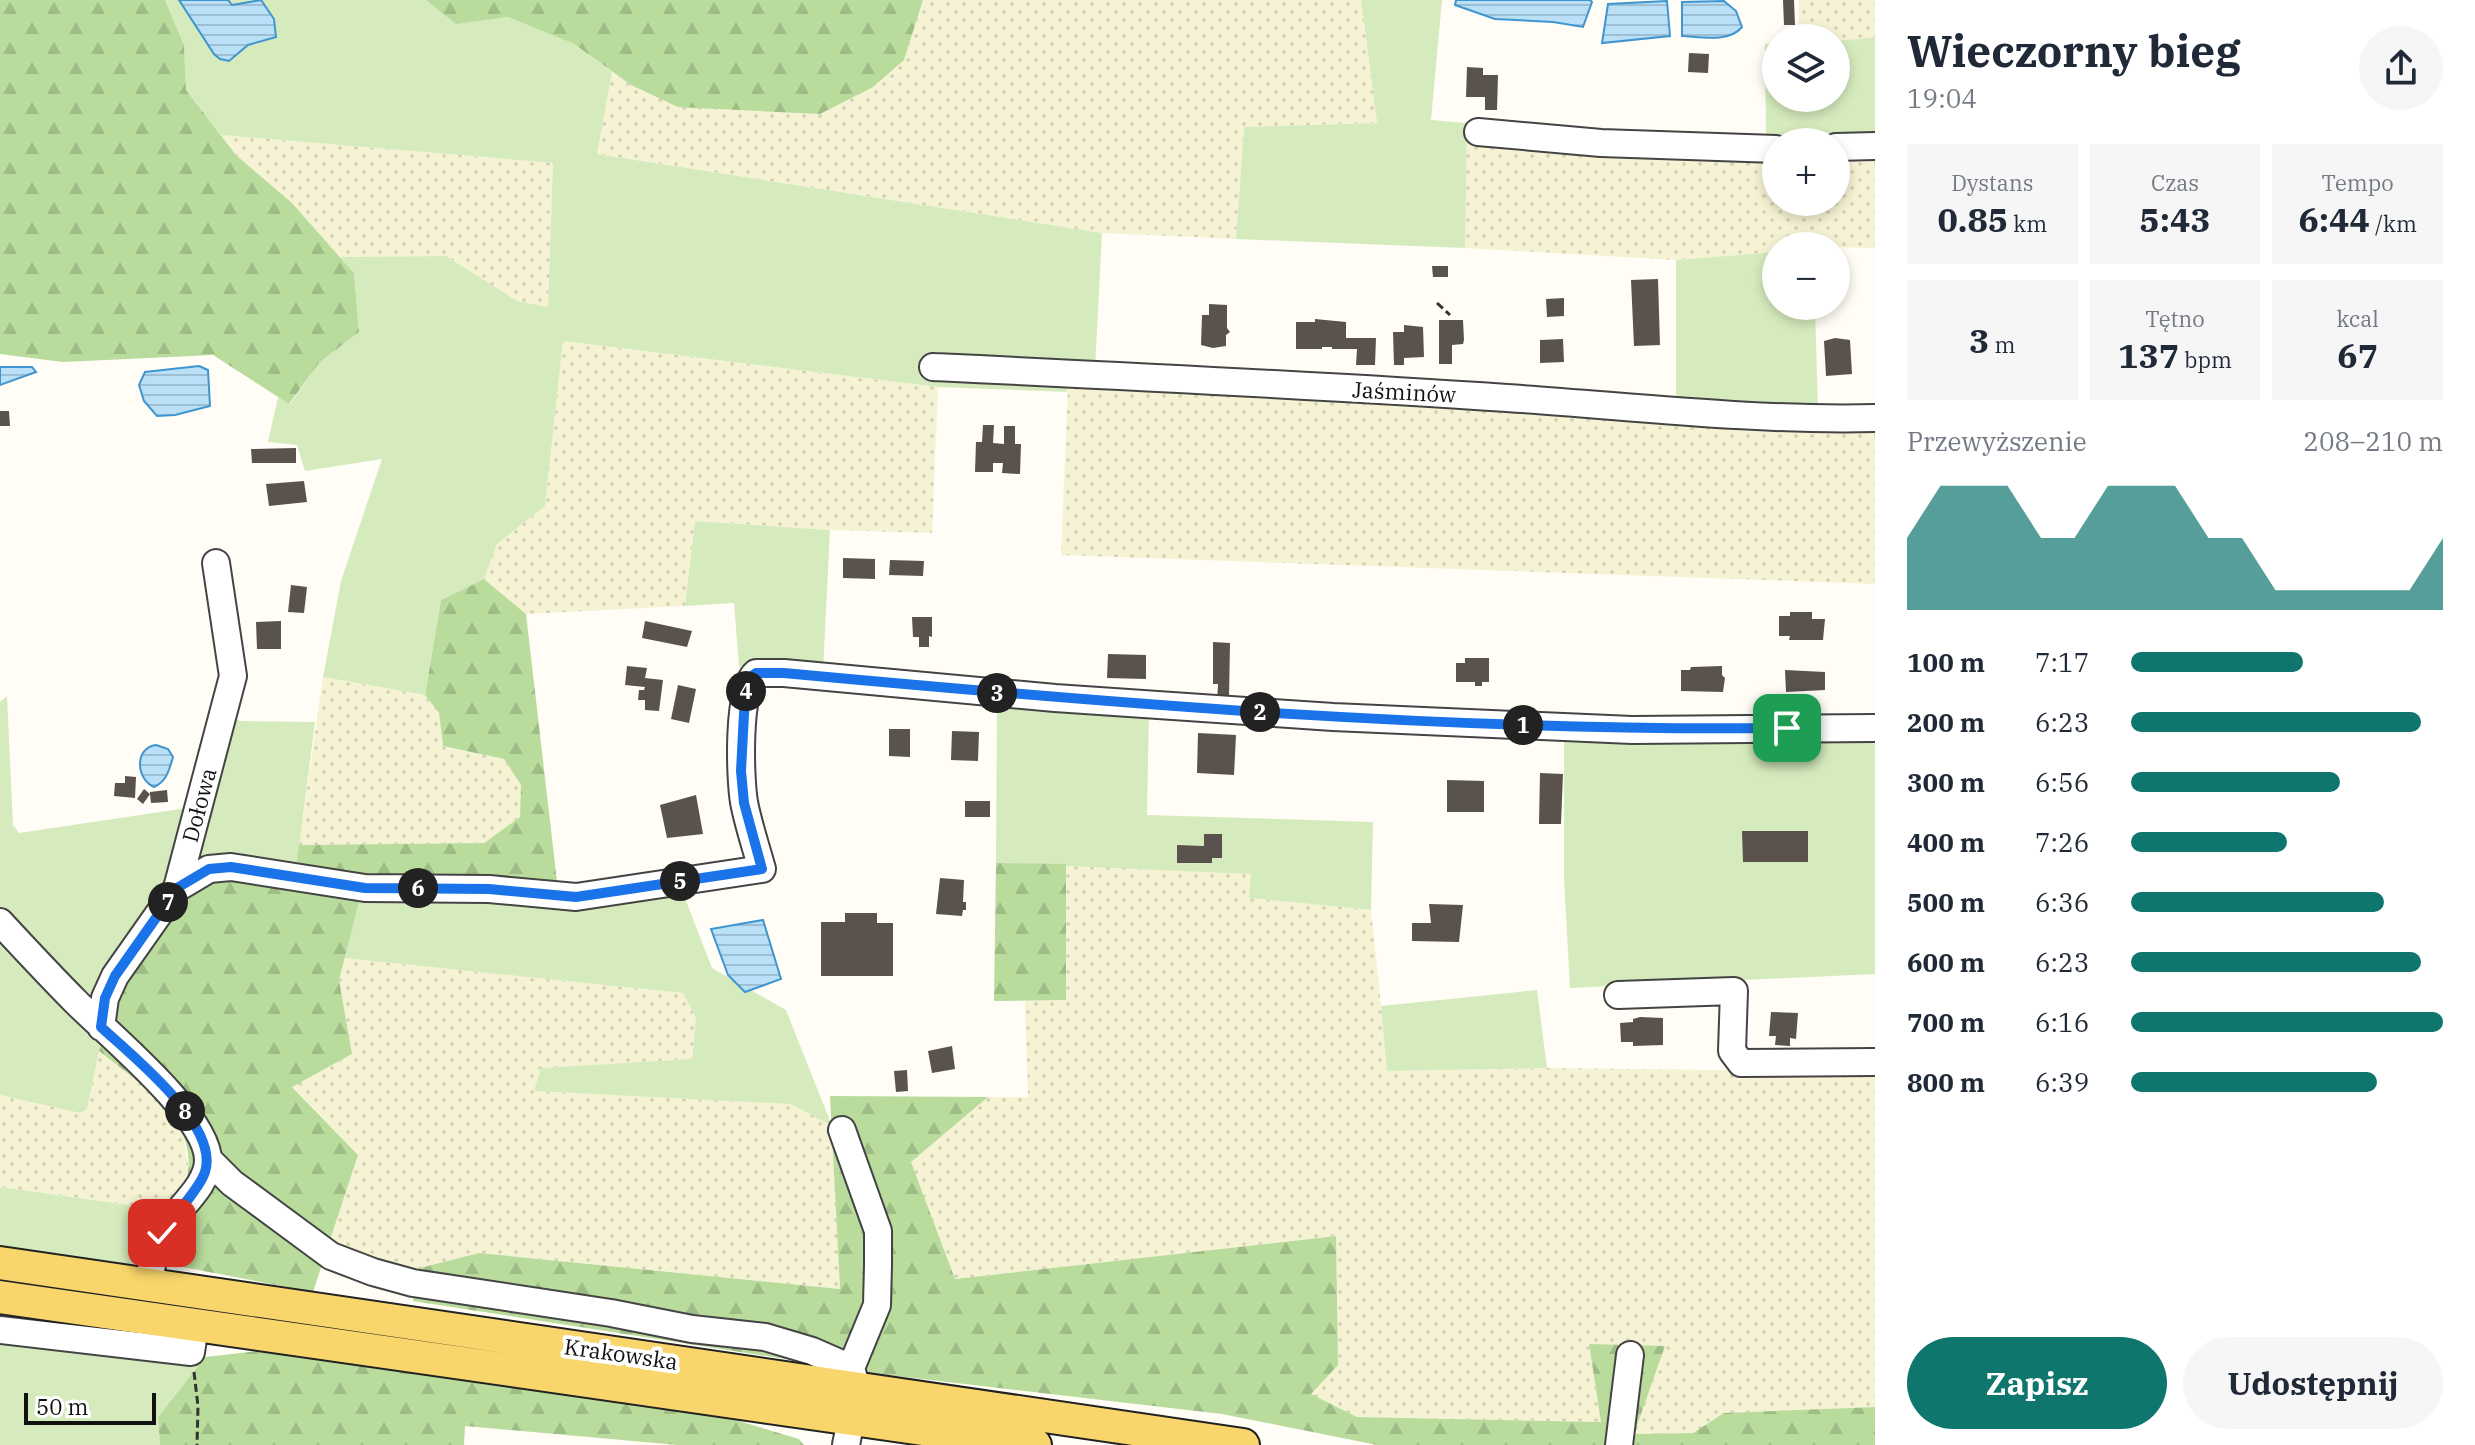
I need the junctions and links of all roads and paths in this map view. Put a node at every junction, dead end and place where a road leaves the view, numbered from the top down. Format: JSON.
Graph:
{"nodes":[{"id":1,"x":1478,"y":132,"type":"dead end"},
{"id":2,"x":1875,"y":146,"type":"edge"},
{"id":3,"x":1850,"y":147,"type":"edge"},
{"id":4,"x":1762,"y":149,"type":"edge"},
{"id":5,"x":1437,"y":303,"type":"dead end"},
{"id":6,"x":1450,"y":315,"type":"dead end"},
{"id":7,"x":933,"y":367,"type":"dead end"},
{"id":8,"x":1875,"y":418,"type":"edge"},
{"id":9,"x":216,"y":563,"type":"dead end"},
{"id":10,"x":1875,"y":728,"type":"edge"},
{"id":11,"x":177,"y":888,"type":"junction"},
{"id":12,"x":0,"y":922,"type":"edge"},
{"id":13,"x":1618,"y":995,"type":"dead end"},
{"id":14,"x":101,"y":1027,"type":"junction"},
{"id":15,"x":1875,"y":1062,"type":"edge"},
{"id":16,"x":842,"y":1130,"type":"dead end"},
{"id":17,"x":208,"y":1159,"type":"junction"},
{"id":18,"x":0,"y":1263,"type":"edge"},
{"id":19,"x":149,"y":1285,"type":"junction"},
{"id":20,"x":0,"y":1297,"type":"edge"},
{"id":21,"x":0,"y":1330,"type":"edge"},
{"id":22,"x":193,"y":1339,"type":"junction"},
{"id":23,"x":1630,"y":1355,"type":"dead end"},
{"id":24,"x":851,"y":1405,"type":"edge"},
{"id":25,"x":197,"y":1445,"type":"edge"},
{"id":26,"x":1035,"y":1445,"type":"edge"},
{"id":27,"x":1243,"y":1445,"type":"edge"},
{"id":28,"x":1619,"y":1445,"type":"edge"}],
"edges":[{"from":1,"to":4,"type":"street"},
{"from":2,"to":3,"type":"street"},
{"from":5,"to":6,"type":"path"},
{"from":7,"to":8,"type":"street","name":"Jaśminów"},
{"from":9,"to":11,"type":"street","name":"Dołowa"},
{"from":10,"to":11,"type":"street"},
{"from":11,"to":14,"type":"street","name":"Dołowa"},
{"from":12,"to":14,"type":"street"},
{"from":13,"to":15,"type":"street"},
{"from":14,"to":17,"type":"street"},
{"from":16,"to":24,"type":"street"},
{"from":17,"to":19,"type":"street"},
{"from":17,"to":24,"type":"street"},
{"from":18,"to":19,"type":"main road","name":"Krakowska"},
{"from":19,"to":24,"type":"main road","name":"Krakowska"},
{"from":20,"to":22,"type":"main road","name":"Krakowska"},
{"from":21,"to":22,"type":"street"},
{"from":22,"to":24,"type":"main road","name":"Krakowska"},
{"from":22,"to":25,"type":"path"},
{"from":23,"to":28,"type":"street"},
{"from":24,"to":26,"type":"main road","name":"Krakowska"},
{"from":24,"to":27,"type":"main road","name":"Krakowska"}]}
